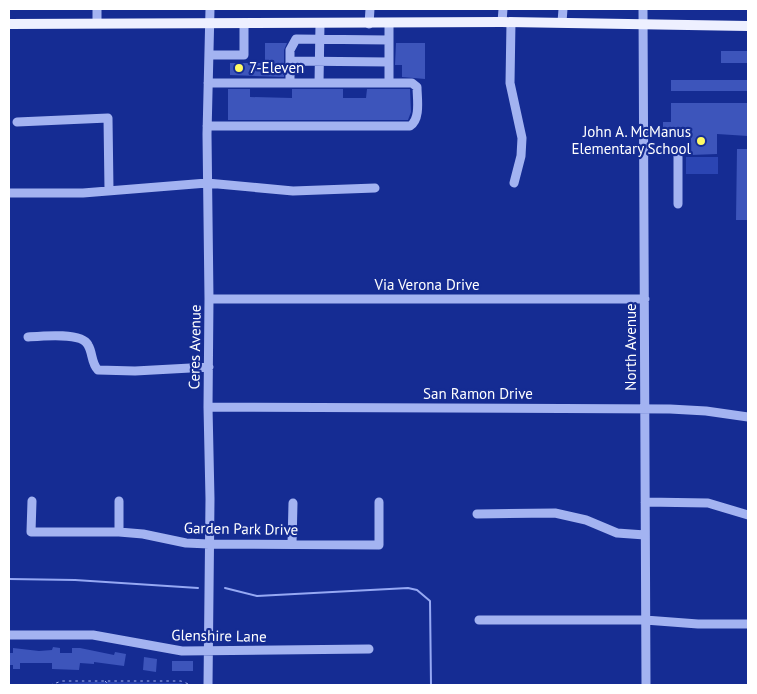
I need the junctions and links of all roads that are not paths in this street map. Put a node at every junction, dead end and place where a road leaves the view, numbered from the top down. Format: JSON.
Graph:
{"nodes":[{"id":1,"x":97,"y":9,"type":"edge"},
{"id":2,"x":210,"y":9,"type":"edge"},
{"id":3,"x":370,"y":9,"type":"edge"},
{"id":4,"x":503,"y":9,"type":"edge"},
{"id":5,"x":563,"y":9,"type":"edge"},
{"id":6,"x":643,"y":9,"type":"edge"},
{"id":7,"x":506,"y":22,"type":"junction"},
{"id":8,"x":562,"y":22,"type":"junction"},
{"id":9,"x":97,"y":23,"type":"junction"},
{"id":10,"x":210,"y":23,"type":"junction"},
{"id":11,"x":244,"y":23,"type":"junction"},
{"id":12,"x":9,"y":24,"type":"edge"},
{"id":13,"x":320,"y":24,"type":"junction"},
{"id":14,"x":369,"y":24,"type":"junction"},
{"id":15,"x":389,"y":24,"type":"junction"},
{"id":16,"x":643,"y":24,"type":"junction"},
{"id":17,"x":748,"y":26,"type":"edge"},
{"id":18,"x":320,"y":40,"type":"junction"},
{"id":19,"x":389,"y":40,"type":"junction"},
{"id":20,"x":209,"y":55,"type":"junction"},
{"id":21,"x":290,"y":61,"type":"junction"},
{"id":22,"x":319,"y":61,"type":"junction"},
{"id":23,"x":389,"y":62,"type":"junction"},
{"id":24,"x":208,"y":83,"type":"junction"},
{"id":25,"x":290,"y":83,"type":"junction"},
{"id":26,"x":319,"y":83,"type":"junction"},
{"id":27,"x":389,"y":83,"type":"junction"},
{"id":28,"x":17,"y":122,"type":"dead end"},
{"id":29,"x":207,"y":126,"type":"junction"},
{"id":30,"x":678,"y":156,"type":"dead end"},
{"id":31,"x":207,"y":183,"type":"junction"},
{"id":32,"x":514,"y":183,"type":"dead end"},
{"id":33,"x":375,"y":188,"type":"dead end"},
{"id":34,"x":109,"y":190,"type":"junction"},
{"id":35,"x":9,"y":193,"type":"edge"},
{"id":36,"x":678,"y":204,"type":"dead end"},
{"id":37,"x":210,"y":299,"type":"junction"},
{"id":38,"x":645,"y":299,"type":"junction"},
{"id":39,"x":28,"y":337,"type":"dead end"},
{"id":40,"x":209,"y":367,"type":"junction"},
{"id":41,"x":208,"y":407,"type":"junction"},
{"id":42,"x":645,"y":408,"type":"junction"},
{"id":43,"x":748,"y":417,"type":"edge"},
{"id":44,"x":32,"y":501,"type":"dead end"},
{"id":45,"x":119,"y":501,"type":"dead end"},
{"id":46,"x":379,"y":502,"type":"dead end"},
{"id":47,"x":645,"y":502,"type":"junction"},
{"id":48,"x":293,"y":503,"type":"dead end"},
{"id":49,"x":477,"y":514,"type":"dead end"},
{"id":50,"x":748,"y":515,"type":"edge"},
{"id":51,"x":119,"y":532,"type":"junction"},
{"id":52,"x":645,"y":535,"type":"junction"},
{"id":53,"x":209,"y":544,"type":"junction"},
{"id":54,"x":292,"y":544,"type":"junction"},
{"id":55,"x":480,"y":620,"type":"dead end"},
{"id":56,"x":645,"y":620,"type":"junction"},
{"id":57,"x":748,"y":624,"type":"edge"},
{"id":58,"x":9,"y":635,"type":"edge"},
{"id":59,"x":369,"y":649,"type":"dead end"},
{"id":60,"x":208,"y":651,"type":"junction"},
{"id":61,"x":208,"y":685,"type":"edge"},
{"id":62,"x":646,"y":685,"type":"edge"}],
"edges":[{"from":1,"to":9,"type":"street"},
{"from":2,"to":10,"type":"street","name":"Ceres Avenue"},
{"from":3,"to":14,"type":"street"},
{"from":4,"to":7,"type":"street"},
{"from":5,"to":8,"type":"street"},
{"from":6,"to":16,"type":"street","name":"North Avenue"},
{"from":7,"to":8,"type":"main road"},
{"from":7,"to":15,"type":"main road"},
{"from":7,"to":32,"type":"street"},
{"from":8,"to":16,"type":"main road"},
{"from":9,"to":10,"type":"main road"},
{"from":9,"to":12,"type":"main road"},
{"from":10,"to":11,"type":"main road"},
{"from":10,"to":20,"type":"street","name":"Ceres Avenue"},
{"from":11,"to":13,"type":"main road"},
{"from":11,"to":20,"type":"street"},
{"from":13,"to":14,"type":"main road"},
{"from":13,"to":18,"type":"street"},
{"from":14,"to":15,"type":"main road"},
{"from":15,"to":19,"type":"street"},
{"from":16,"to":17,"type":"main road"},
{"from":16,"to":38,"type":"street","name":"North Avenue"},
{"from":18,"to":19,"type":"street"},
{"from":18,"to":21,"type":"street"},
{"from":18,"to":22,"type":"street"},
{"from":19,"to":23,"type":"street"},
{"from":20,"to":24,"type":"street","name":"Ceres Avenue"},
{"from":21,"to":22,"type":"street"},
{"from":21,"to":25,"type":"street"},
{"from":22,"to":23,"type":"street"},
{"from":22,"to":26,"type":"street"},
{"from":23,"to":27,"type":"street"},
{"from":24,"to":25,"type":"street"},
{"from":24,"to":29,"type":"street","name":"Ceres Avenue"},
{"from":25,"to":26,"type":"street"},
{"from":26,"to":27,"type":"street"},
{"from":27,"to":29,"type":"street"},
{"from":28,"to":34,"type":"street"},
{"from":29,"to":31,"type":"street","name":"Ceres Avenue"},
{"from":30,"to":36,"type":"street"},
{"from":31,"to":33,"type":"street"},
{"from":31,"to":34,"type":"street"},
{"from":31,"to":37,"type":"street","name":"Ceres Avenue"},
{"from":34,"to":35,"type":"street"},
{"from":37,"to":38,"type":"street","name":"Via Verona Drive"},
{"from":37,"to":40,"type":"street","name":"Ceres Avenue"},
{"from":38,"to":42,"type":"street","name":"North Avenue"},
{"from":39,"to":40,"type":"street"},
{"from":40,"to":41,"type":"street","name":"Ceres Avenue"},
{"from":41,"to":42,"type":"street","name":"San Ramon Drive"},
{"from":41,"to":53,"type":"street","name":"Ceres Avenue"},
{"from":42,"to":43,"type":"street","name":"San Ramon Drive"},
{"from":42,"to":47,"type":"street","name":"North Avenue"},
{"from":44,"to":51,"type":"street","name":"Garden Park Drive"},
{"from":45,"to":51,"type":"street"},
{"from":46,"to":54,"type":"street","name":"Garden Park Drive"},
{"from":47,"to":50,"type":"street"},
{"from":47,"to":52,"type":"street","name":"North Avenue"},
{"from":48,"to":54,"type":"street"},
{"from":49,"to":52,"type":"street"},
{"from":51,"to":53,"type":"street","name":"Garden Park Drive"},
{"from":52,"to":56,"type":"street","name":"North Avenue"},
{"from":53,"to":54,"type":"street","name":"Garden Park Drive"},
{"from":53,"to":60,"type":"street","name":"Ceres Avenue"},
{"from":55,"to":56,"type":"street"},
{"from":56,"to":57,"type":"street"},
{"from":56,"to":62,"type":"street","name":"North Avenue"},
{"from":58,"to":60,"type":"street","name":"Glenshire Lane"},
{"from":59,"to":60,"type":"street","name":"Glenshire Lane"},
{"from":60,"to":61,"type":"street","name":"Ceres Avenue"}]}
